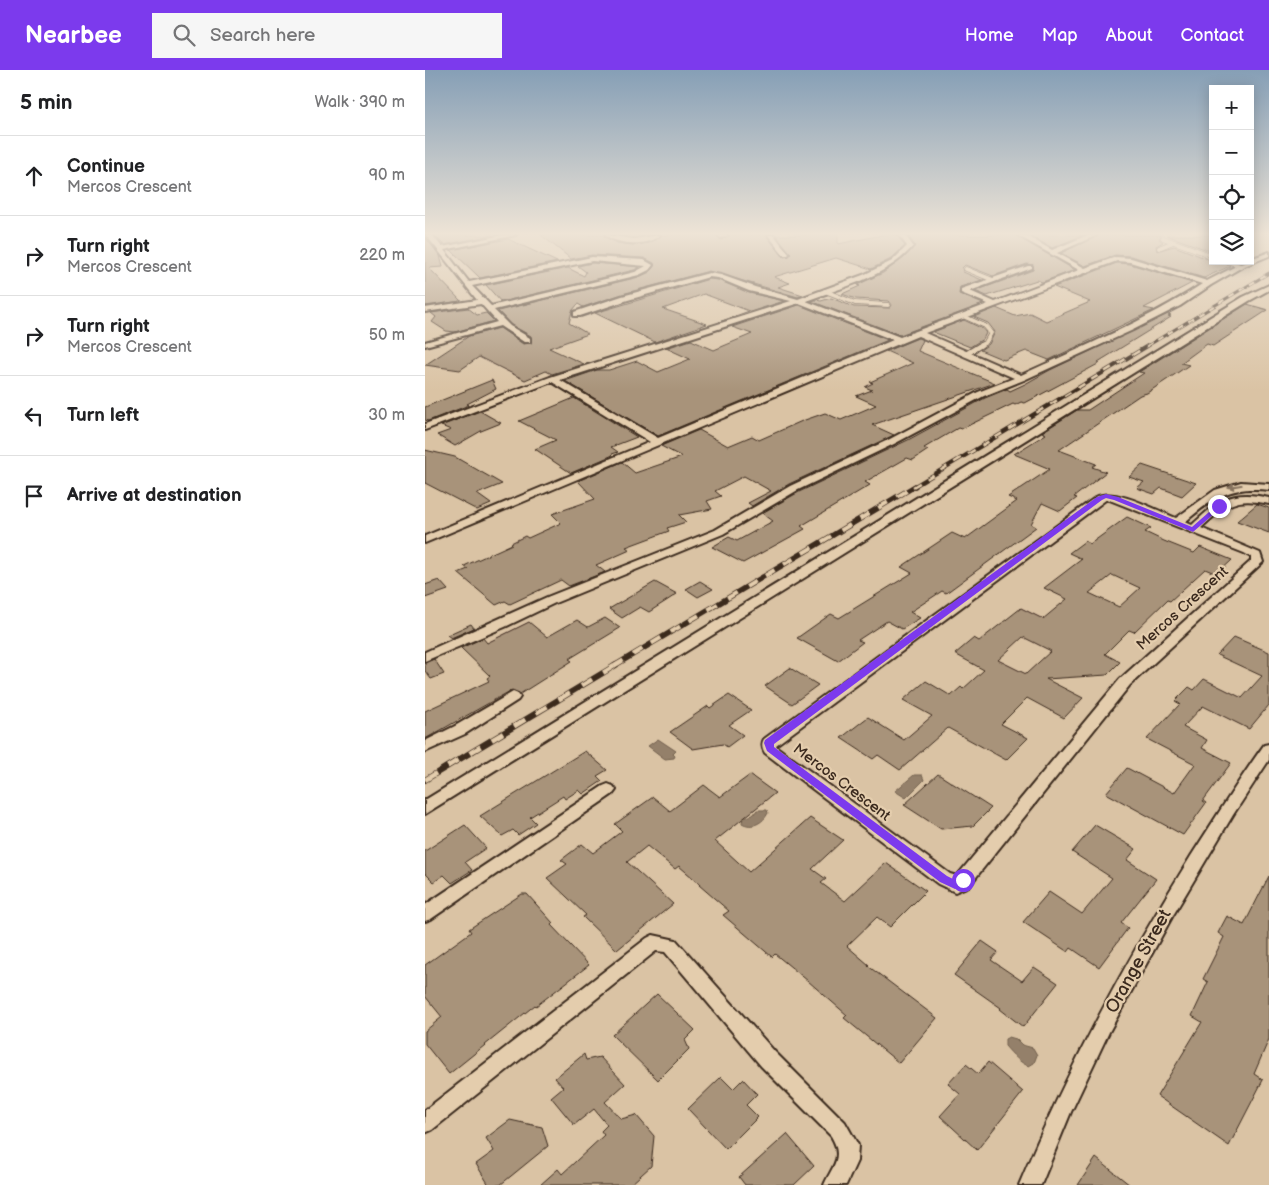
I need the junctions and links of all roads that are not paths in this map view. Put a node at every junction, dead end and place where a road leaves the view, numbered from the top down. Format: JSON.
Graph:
{"nodes":[{"id":1,"x":469,"y":287,"type":"edge"},
{"id":2,"x":582,"y":287,"type":"edge"},
{"id":3,"x":662,"y":287,"type":"edge"},
{"id":4,"x":751,"y":287,"type":"edge"},
{"id":5,"x":836,"y":287,"type":"edge"},
{"id":6,"x":975,"y":287,"type":"edge"},
{"id":7,"x":1041,"y":287,"type":"edge"},
{"id":8,"x":1201,"y":287,"type":"edge"},
{"id":9,"x":1269,"y":287,"type":"edge"},
{"id":10,"x":825,"y":291,"type":"junction"},
{"id":11,"x":799,"y":301,"type":"junction"},
{"id":12,"x":483,"y":302,"type":"junction"},
{"id":13,"x":994,"y":304,"type":"junction"},
{"id":14,"x":889,"y":305,"type":"dead end"},
{"id":15,"x":489,"y":309,"type":"junction"},
{"id":16,"x":425,"y":310,"type":"edge"},
{"id":17,"x":577,"y":314,"type":"dead end"},
{"id":18,"x":963,"y":316,"type":"junction"},
{"id":19,"x":501,"y":323,"type":"junction"},
{"id":20,"x":918,"y":333,"type":"junction"},
{"id":21,"x":527,"y":340,"type":"dead end"},
{"id":22,"x":900,"y":340,"type":"junction"},
{"id":23,"x":425,"y":344,"type":"edge"},
{"id":24,"x":966,"y":354,"type":"junction"},
{"id":25,"x":1021,"y":378,"type":"junction"},
{"id":26,"x":553,"y":379,"type":"junction"},
{"id":27,"x":425,"y":427,"type":"edge"},
{"id":28,"x":657,"y":442,"type":"junction"},
{"id":29,"x":1269,"y":487,"type":"edge"},
{"id":30,"x":1269,"y":501,"type":"edge"},
{"id":31,"x":1177,"y":523,"type":"junction"},
{"id":32,"x":1193,"y":530,"type":"junction"},
{"id":33,"x":425,"y":540,"type":"edge"},
{"id":34,"x":425,"y":657,"type":"edge"},
{"id":35,"x":513,"y":697,"type":"dead end"},
{"id":36,"x":425,"y":747,"type":"edge"},
{"id":37,"x":1269,"y":749,"type":"edge"},
{"id":38,"x":608,"y":790,"type":"dead end"},
{"id":39,"x":425,"y":808,"type":"edge"},
{"id":40,"x":425,"y":914,"type":"edge"},
{"id":41,"x":425,"y":1123,"type":"edge"},
{"id":42,"x":835,"y":1185,"type":"edge"},
{"id":43,"x":1030,"y":1185,"type":"edge"}],
"edges":[{"from":1,"to":12,"type":"street"},
{"from":2,"to":15,"type":"street"},
{"from":3,"to":17,"type":"street"},
{"from":4,"to":11,"type":"street"},
{"from":5,"to":10,"type":"street"},
{"from":6,"to":13,"type":"street"},
{"from":7,"to":13,"type":"street"},
{"from":8,"to":25,"type":"street"},
{"from":9,"to":39,"type":"street"},
{"from":10,"to":11,"type":"street"},
{"from":10,"to":14,"type":"lane"},
{"from":11,"to":22,"type":"street"},
{"from":11,"to":26,"type":"street"},
{"from":12,"to":15,"type":"street"},
{"from":12,"to":16,"type":"street"},
{"from":13,"to":18,"type":"street"},
{"from":15,"to":19,"type":"street"},
{"from":18,"to":20,"type":"street"},
{"from":18,"to":24,"type":"lane"},
{"from":19,"to":21,"type":"street"},
{"from":19,"to":23,"type":"street"},
{"from":20,"to":22,"type":"street"},
{"from":20,"to":24,"type":"street"},
{"from":22,"to":28,"type":"street"},
{"from":24,"to":25,"type":"street"},
{"from":25,"to":34,"type":"street"},
{"from":26,"to":27,"type":"street"},
{"from":26,"to":28,"type":"street"},
{"from":28,"to":33,"type":"street"},
{"from":29,"to":31,"type":"street","one_way":true},
{"from":30,"to":32,"type":"street"},
{"from":31,"to":32,"type":"street","name":"Mercos Crescent"},
{"from":31,"to":32,"type":"street","name":"Mercos Crescent"},
{"from":35,"to":36,"type":"street"},
{"from":37,"to":43,"type":"street","name":"Orange Street"},
{"from":38,"to":40,"type":"street"},
{"from":41,"to":42,"type":"street"}]}
